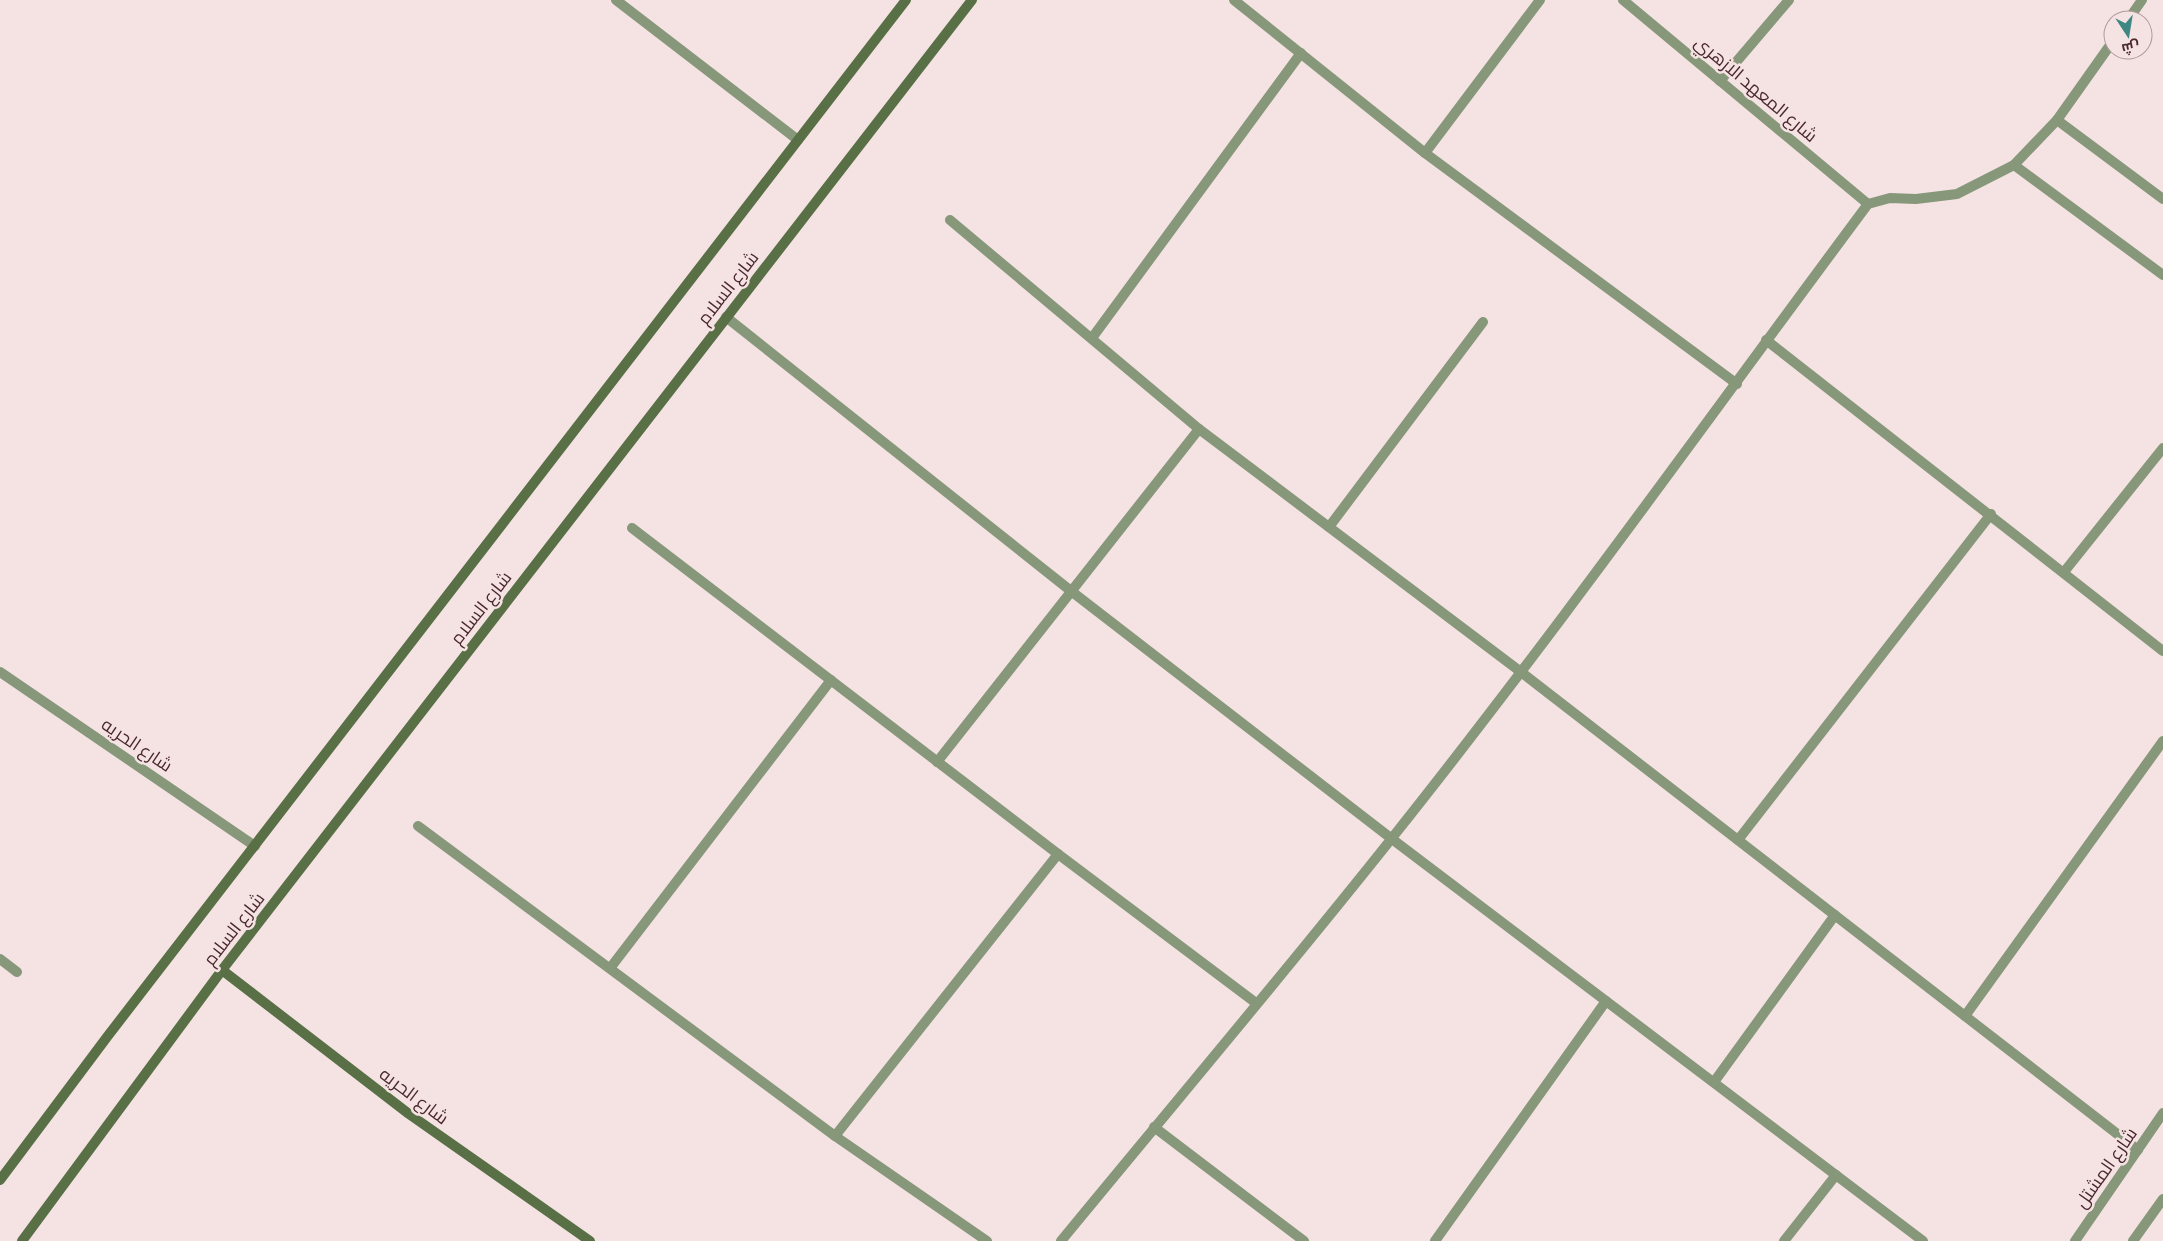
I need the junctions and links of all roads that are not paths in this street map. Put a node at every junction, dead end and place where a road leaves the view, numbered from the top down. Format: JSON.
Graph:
{"nodes":[{"id":1,"x":616,"y":0,"type":"edge"},
{"id":2,"x":906,"y":0,"type":"edge"},
{"id":3,"x":972,"y":0,"type":"edge"},
{"id":4,"x":1234,"y":0,"type":"edge"},
{"id":5,"x":1540,"y":0,"type":"edge"},
{"id":6,"x":1624,"y":0,"type":"edge"},
{"id":7,"x":1789,"y":0,"type":"edge"},
{"id":8,"x":1301,"y":53,"type":"junction"},
{"id":9,"x":2103,"y":55,"type":"edge"},
{"id":10,"x":1720,"y":81,"type":"junction"},
{"id":11,"x":2057,"y":120,"type":"junction"},
{"id":12,"x":798,"y":140,"type":"junction"},
{"id":13,"x":1425,"y":153,"type":"junction"},
{"id":14,"x":2014,"y":165,"type":"junction"},
{"id":15,"x":2163,"y":199,"type":"edge"},
{"id":16,"x":1868,"y":204,"type":"junction"},
{"id":17,"x":950,"y":220,"type":"dead end"},
{"id":18,"x":2163,"y":275,"type":"edge"},
{"id":19,"x":726,"y":317,"type":"junction"},
{"id":20,"x":1482,"y":322,"type":"dead end"},
{"id":21,"x":1092,"y":338,"type":"junction"},
{"id":22,"x":1766,"y":340,"type":"junction"},
{"id":23,"x":1736,"y":384,"type":"junction"},
{"id":24,"x":1199,"y":429,"type":"junction"},
{"id":25,"x":2163,"y":448,"type":"edge"},
{"id":26,"x":1991,"y":514,"type":"junction"},
{"id":27,"x":1329,"y":527,"type":"junction"},
{"id":28,"x":632,"y":528,"type":"dead end"},
{"id":29,"x":2064,"y":572,"type":"junction"},
{"id":30,"x":1071,"y":591,"type":"junction"},
{"id":31,"x":2163,"y":651,"type":"edge"},
{"id":32,"x":0,"y":672,"type":"edge"},
{"id":33,"x":1521,"y":672,"type":"junction"},
{"id":34,"x":831,"y":680,"type":"junction"},
{"id":35,"x":2163,"y":741,"type":"edge"},
{"id":36,"x":937,"y":762,"type":"junction"},
{"id":37,"x":418,"y":826,"type":"dead end"},
{"id":38,"x":1392,"y":839,"type":"junction"},
{"id":39,"x":1738,"y":840,"type":"junction"},
{"id":40,"x":255,"y":846,"type":"junction"},
{"id":41,"x":1058,"y":854,"type":"junction"},
{"id":42,"x":1835,"y":915,"type":"junction"},
{"id":43,"x":0,"y":959,"type":"edge"},
{"id":44,"x":611,"y":967,"type":"junction"},
{"id":45,"x":222,"y":970,"type":"junction"},
{"id":46,"x":17,"y":972,"type":"dead end"},
{"id":47,"x":1606,"y":1001,"type":"junction"},
{"id":48,"x":1256,"y":1003,"type":"junction"},
{"id":49,"x":1965,"y":1016,"type":"junction"},
{"id":50,"x":1714,"y":1082,"type":"junction"},
{"id":51,"x":2163,"y":1113,"type":"edge"},
{"id":52,"x":1154,"y":1127,"type":"junction"},
{"id":53,"x":836,"y":1136,"type":"junction"},
{"id":54,"x":2138,"y":1150,"type":"junction"},
{"id":55,"x":1836,"y":1175,"type":"junction"},
{"id":56,"x":0,"y":1180,"type":"edge"},
{"id":57,"x":2163,"y":1199,"type":"edge"},
{"id":58,"x":22,"y":1241,"type":"edge"},
{"id":59,"x":590,"y":1241,"type":"edge"},
{"id":60,"x":987,"y":1241,"type":"edge"},
{"id":61,"x":1061,"y":1241,"type":"edge"},
{"id":62,"x":1304,"y":1241,"type":"edge"},
{"id":63,"x":1435,"y":1241,"type":"edge"},
{"id":64,"x":1784,"y":1241,"type":"edge"},
{"id":65,"x":1923,"y":1241,"type":"edge"},
{"id":66,"x":2075,"y":1241,"type":"edge"},
{"id":67,"x":2133,"y":1241,"type":"edge"}],
"edges":[{"from":1,"to":12,"type":"street"},
{"from":2,"to":12,"type":"street","name":"شارع السلام"},
{"from":3,"to":19,"type":"street","name":"شارع السلام"},
{"from":4,"to":8,"type":"street"},
{"from":5,"to":13,"type":"street"},
{"from":6,"to":10,"type":"street","name":"شارع المعهد الازهري"},
{"from":7,"to":10,"type":"street"},
{"from":8,"to":13,"type":"street"},
{"from":8,"to":21,"type":"street"},
{"from":9,"to":11,"type":"street"},
{"from":10,"to":16,"type":"street","name":"شارع المعهد الازهري"},
{"from":11,"to":14,"type":"street"},
{"from":11,"to":15,"type":"street"},
{"from":12,"to":40,"type":"street","name":"شارع السلام"},
{"from":13,"to":23,"type":"street"},
{"from":14,"to":16,"type":"street"},
{"from":14,"to":18,"type":"street"},
{"from":16,"to":22,"type":"street"},
{"from":17,"to":21,"type":"street"},
{"from":19,"to":30,"type":"street"},
{"from":19,"to":45,"type":"street","name":"شارع السلام"},
{"from":20,"to":27,"type":"street"},
{"from":21,"to":24,"type":"street"},
{"from":22,"to":23,"type":"street"},
{"from":22,"to":26,"type":"street"},
{"from":23,"to":33,"type":"street"},
{"from":24,"to":27,"type":"street"},
{"from":24,"to":30,"type":"street"},
{"from":25,"to":29,"type":"street"},
{"from":26,"to":29,"type":"street"},
{"from":26,"to":39,"type":"street"},
{"from":27,"to":33,"type":"street"},
{"from":28,"to":34,"type":"street"},
{"from":29,"to":31,"type":"street"},
{"from":30,"to":36,"type":"street"},
{"from":30,"to":38,"type":"street"},
{"from":32,"to":40,"type":"street","name":"شارع الحريه"},
{"from":33,"to":38,"type":"street"},
{"from":33,"to":39,"type":"street"},
{"from":34,"to":36,"type":"street"},
{"from":34,"to":44,"type":"street"},
{"from":35,"to":49,"type":"street"},
{"from":36,"to":41,"type":"street"},
{"from":37,"to":44,"type":"street"},
{"from":38,"to":47,"type":"street"},
{"from":38,"to":48,"type":"street"},
{"from":39,"to":42,"type":"street"},
{"from":40,"to":56,"type":"street","name":"شارع السلام"},
{"from":41,"to":48,"type":"street"},
{"from":41,"to":53,"type":"street"},
{"from":42,"to":49,"type":"street"},
{"from":42,"to":50,"type":"street"},
{"from":43,"to":46,"type":"street"},
{"from":44,"to":53,"type":"street"},
{"from":45,"to":58,"type":"street","name":"شارع السلام"},
{"from":45,"to":59,"type":"street","name":"شارع الحريه"},
{"from":47,"to":50,"type":"street"},
{"from":47,"to":63,"type":"street"},
{"from":48,"to":52,"type":"street"},
{"from":49,"to":54,"type":"street"},
{"from":50,"to":55,"type":"street"},
{"from":51,"to":54,"type":"street","name":"شارع المشتل"},
{"from":52,"to":61,"type":"street"},
{"from":52,"to":62,"type":"street"},
{"from":53,"to":60,"type":"street"},
{"from":54,"to":66,"type":"street","name":"شارع المشتل"},
{"from":55,"to":64,"type":"street"},
{"from":55,"to":65,"type":"street"},
{"from":57,"to":67,"type":"street"}]}
